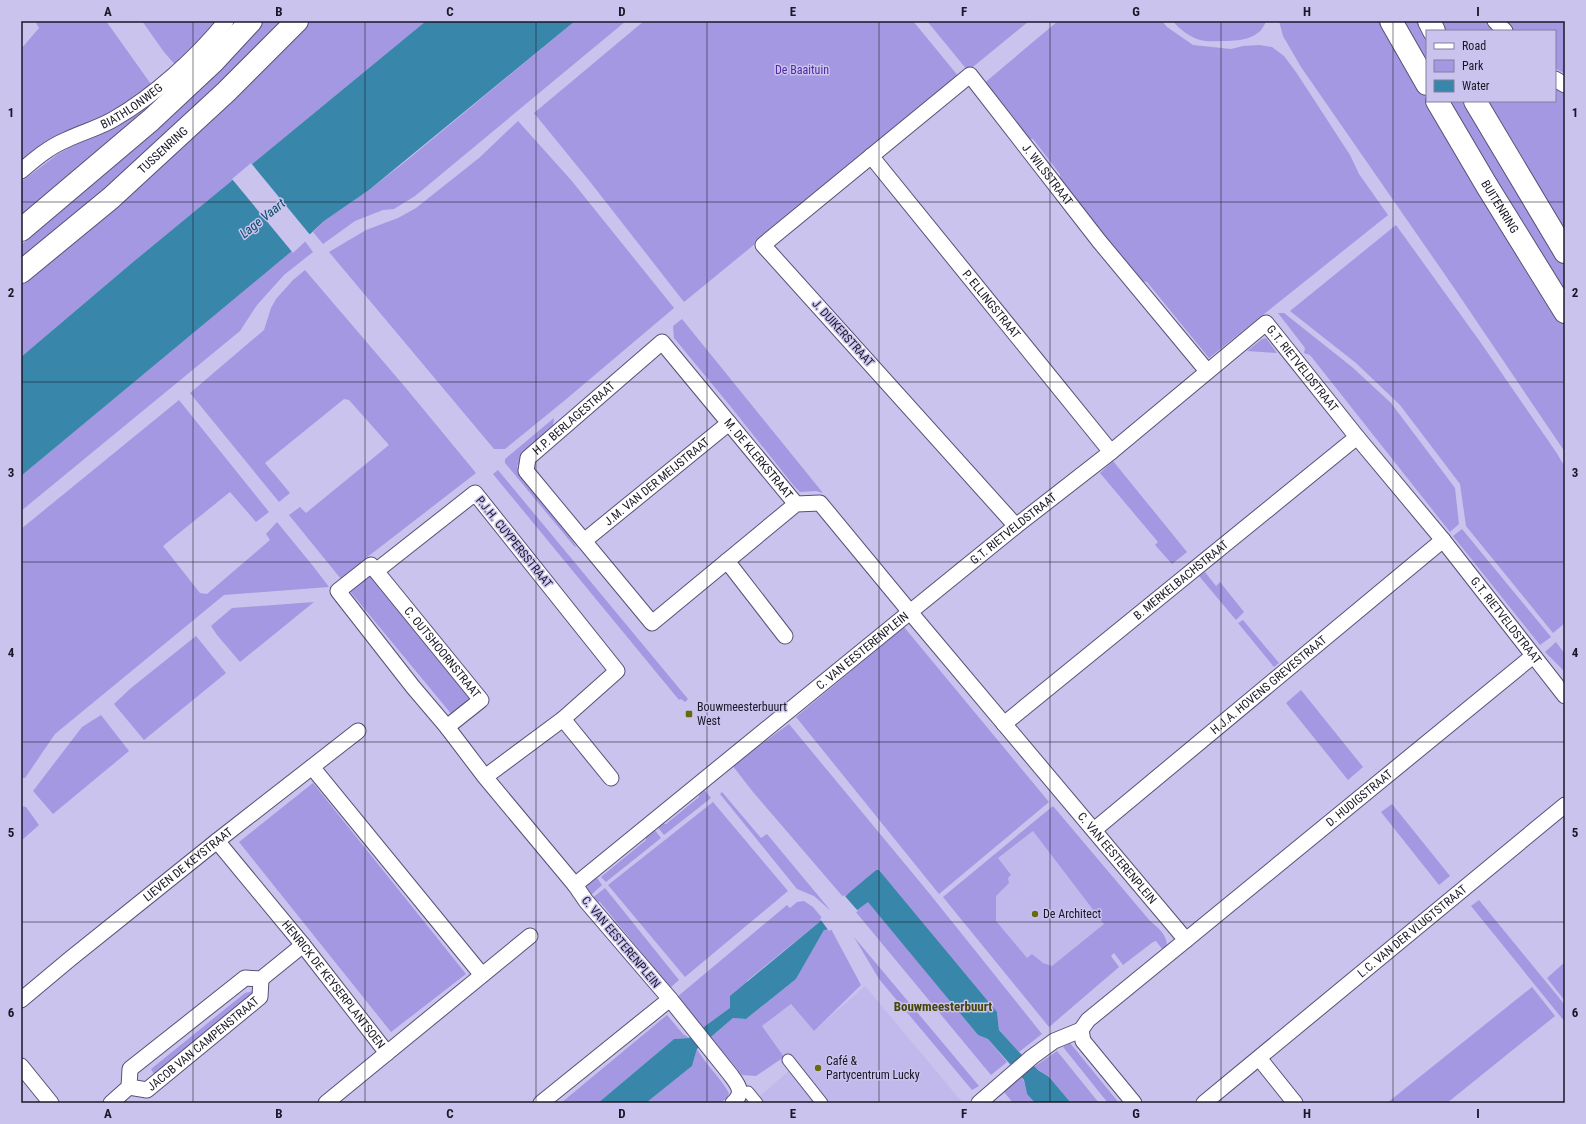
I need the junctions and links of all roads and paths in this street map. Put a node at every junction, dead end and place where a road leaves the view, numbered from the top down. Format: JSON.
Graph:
{"nodes":[{"id":1,"x":226,"y":21,"type":"edge"},
{"id":2,"x":251,"y":21,"type":"edge"},
{"id":3,"x":297,"y":21,"type":"edge"},
{"id":4,"x":1391,"y":21,"type":"edge"},
{"id":5,"x":1429,"y":21,"type":"edge"},
{"id":6,"x":1495,"y":21,"type":"edge"},
{"id":7,"x":1434,"y":30,"type":"edge"},
{"id":8,"x":1504,"y":30,"type":"edge"},
{"id":9,"x":1556,"y":80,"type":"edge"},
{"id":10,"x":1426,"y":82,"type":"edge"},
{"id":11,"x":1565,"y":85,"type":"edge"},
{"id":12,"x":1438,"y":102,"type":"edge"},
{"id":13,"x":1476,"y":102,"type":"edge"},
{"id":14,"x":871,"y":156,"type":"junction"},
{"id":15,"x":21,"y":170,"type":"edge"},
{"id":16,"x":21,"y":230,"type":"edge"},
{"id":17,"x":1565,"y":252,"type":"edge"},
{"id":18,"x":21,"y":272,"type":"edge"},
{"id":19,"x":1565,"y":312,"type":"edge"},
{"id":20,"x":662,"y":342,"type":"joint"},
{"id":21,"x":1207,"y":370,"type":"junction"},
{"id":22,"x":729,"y":423,"type":"junction"},
{"id":23,"x":1357,"y":437,"type":"junction"},
{"id":24,"x":1111,"y":452,"type":"junction"},
{"id":25,"x":796,"y":504,"type":"junction"},
{"id":26,"x":1016,"y":526,"type":"junction"},
{"id":27,"x":1443,"y":540,"type":"junction"},
{"id":28,"x":584,"y":541,"type":"junction"},
{"id":29,"x":727,"y":561,"type":"junction"},
{"id":30,"x":376,"y":571,"type":"junction"},
{"id":31,"x":910,"y":612,"type":"junction"},
{"id":32,"x":785,"y":636,"type":"dead end"},
{"id":33,"x":1533,"y":656,"type":"junction"},
{"id":34,"x":1565,"y":696,"type":"edge"},
{"id":35,"x":563,"y":719,"type":"junction"},
{"id":36,"x":1004,"y":724,"type":"junction"},
{"id":37,"x":448,"y":727,"type":"junction"},
{"id":38,"x":358,"y":731,"type":"dead end"},
{"id":39,"x":312,"y":767,"type":"junction"},
{"id":40,"x":485,"y":777,"type":"junction"},
{"id":41,"x":611,"y":778,"type":"dead end"},
{"id":42,"x":1565,"y":805,"type":"edge"},
{"id":43,"x":1094,"y":830,"type":"junction"},
{"id":44,"x":217,"y":840,"type":"junction"},
{"id":45,"x":575,"y":885,"type":"junction"},
{"id":46,"x":530,"y":936,"type":"dead end"},
{"id":47,"x":1186,"y":940,"type":"junction"},
{"id":48,"x":303,"y":945,"type":"junction"},
{"id":49,"x":482,"y":975,"type":"junction"},
{"id":50,"x":261,"y":979,"type":"junction"},
{"id":51,"x":670,"y":999,"type":"junction"},
{"id":52,"x":21,"y":1000,"type":"edge"},
{"id":53,"x":1081,"y":1030,"type":"junction"},
{"id":54,"x":387,"y":1052,"type":"junction"},
{"id":55,"x":1259,"y":1058,"type":"junction"},
{"id":56,"x":788,"y":1060,"type":"dead end"},
{"id":57,"x":21,"y":1066,"type":"edge"},
{"id":58,"x":129,"y":1087,"type":"junction"},
{"id":59,"x":740,"y":1095,"type":"edge"},
{"id":60,"x":51,"y":1103,"type":"edge"},
{"id":61,"x":111,"y":1103,"type":"edge"},
{"id":62,"x":326,"y":1103,"type":"edge"},
{"id":63,"x":541,"y":1103,"type":"edge"},
{"id":64,"x":757,"y":1103,"type":"edge"},
{"id":65,"x":822,"y":1103,"type":"edge"},
{"id":66,"x":979,"y":1103,"type":"edge"},
{"id":67,"x":1134,"y":1103,"type":"edge"},
{"id":68,"x":1204,"y":1103,"type":"edge"},
{"id":69,"x":1295,"y":1103,"type":"edge"}],
"edges":[{"from":1,"to":15,"type":"street","name":"BIATHLONWEG"},
{"from":2,"to":16,"type":"highway"},
{"from":3,"to":18,"type":"highway","name":"TUSSENRING"},
{"from":4,"to":10,"type":"highway"},
{"from":5,"to":7,"type":"highway"},
{"from":6,"to":8,"type":"street"},
{"from":9,"to":11,"type":"street"},
{"from":12,"to":19,"type":"highway","name":"BUITENRING"},
{"from":13,"to":17,"type":"highway"},
{"from":14,"to":21,"type":"street","name":"J. WILSSTRAAT"},
{"from":14,"to":24,"type":"street","name":"P. ELLINGSTRAAT"},
{"from":14,"to":26,"type":"street","name":"J. DUIKERSTRAAT"},
{"from":20,"to":22,"type":"street","name":"M. DE KLERKSTRAAT"},
{"from":20,"to":28,"type":"street","name":"H.P. BERLAGESTRAAT"},
{"from":21,"to":23,"type":"street","name":"G.T. RIETVELDSTRAAT"},
{"from":21,"to":24,"type":"street","name":"G.T. RIETVELDSTRAAT"},
{"from":22,"to":25,"type":"street","name":"M. DE KLERKSTRAAT"},
{"from":22,"to":28,"type":"street","name":"J.M. VAN DER MEIJSTRAAT"},
{"from":23,"to":27,"type":"street","name":"G.T. RIETVELDSTRAAT"},
{"from":23,"to":36,"type":"street","name":"B. MERKELBACHSTRAAT"},
{"from":24,"to":26,"type":"street","name":"G.T. RIETVELDSTRAAT"},
{"from":25,"to":29,"type":"street"},
{"from":25,"to":31,"type":"street","name":"M. DE KLERKSTRAAT"},
{"from":26,"to":31,"type":"street","name":"G.T. RIETVELDSTRAAT"},
{"from":27,"to":33,"type":"street","name":"G.T. RIETVELDSTRAAT"},
{"from":27,"to":43,"type":"street","name":"H.J.A. HOVENS GREVESTRAAT"},
{"from":28,"to":29,"type":"street","name":"H.P. BERLAGESTRAAT"},
{"from":29,"to":32,"type":"street"},
{"from":30,"to":35,"type":"street","name":"P.J.H. CUYPERSSTRAAT"},
{"from":30,"to":37,"type":"street","name":"C. OUTSHOORNSTRAAT"},
{"from":30,"to":37,"type":"street"},
{"from":31,"to":36,"type":"street","name":"C. VAN EESTERENPLEIN"},
{"from":31,"to":45,"type":"street","name":"C. VAN EESTERENPLEIN"},
{"from":33,"to":34,"type":"street","name":"G.T. RIETVELDSTRAAT"},
{"from":33,"to":47,"type":"street","name":"D. HUDIGSTRAAT"},
{"from":35,"to":40,"type":"street"},
{"from":35,"to":41,"type":"street"},
{"from":36,"to":43,"type":"street","name":"C. VAN EESTERENPLEIN"},
{"from":37,"to":40,"type":"street"},
{"from":38,"to":39,"type":"street","name":"LIEVEN DE KEYSTRAAT"},
{"from":39,"to":44,"type":"street","name":"LIEVEN DE KEYSTRAAT"},
{"from":39,"to":49,"type":"street"},
{"from":40,"to":45,"type":"street"},
{"from":42,"to":55,"type":"street","name":"L.C. VAN DER VLUGTSTRAAT"},
{"from":43,"to":47,"type":"street","name":"C. VAN EESTERENPLEIN"},
{"from":44,"to":48,"type":"street","name":"HENRICK DE KEYSERPLANTSOEN"},
{"from":44,"to":52,"type":"street","name":"LIEVEN DE KEYSTRAAT"},
{"from":45,"to":51,"type":"street","name":"C. VAN EESTERENPLEIN"},
{"from":46,"to":49,"type":"street","name":"HENRICK DE KEYSERPLANTSOEN"},
{"from":47,"to":53,"type":"street"},
{"from":48,"to":50,"type":"street","name":"JACOB VAN CAMPENSTRAAT"},
{"from":48,"to":54,"type":"street","name":"HENRICK DE KEYSERPLANTSOEN"},
{"from":49,"to":54,"type":"street","name":"HENRICK DE KEYSERPLANTSOEN"},
{"from":50,"to":58,"type":"street","name":"JACOB VAN CAMPENSTRAAT"},
{"from":50,"to":58,"type":"street","name":"JACOB VAN CAMPENSTRAAT"},
{"from":51,"to":59,"type":"street","name":"C. VAN EESTERENPLEIN"},
{"from":51,"to":63,"type":"street"},
{"from":53,"to":66,"type":"street"},
{"from":53,"to":67,"type":"street"},
{"from":54,"to":62,"type":"street"},
{"from":55,"to":68,"type":"street","name":"L.C. VAN DER VLUGTSTRAAT"},
{"from":55,"to":69,"type":"street"},
{"from":56,"to":65,"type":"street"},
{"from":57,"to":60,"type":"street"},
{"from":58,"to":61,"type":"street","name":"JACOB VAN CAMPENSTRAAT"},
{"from":59,"to":64,"type":"street","name":"C. VAN EESTERENPLEIN"}]}
